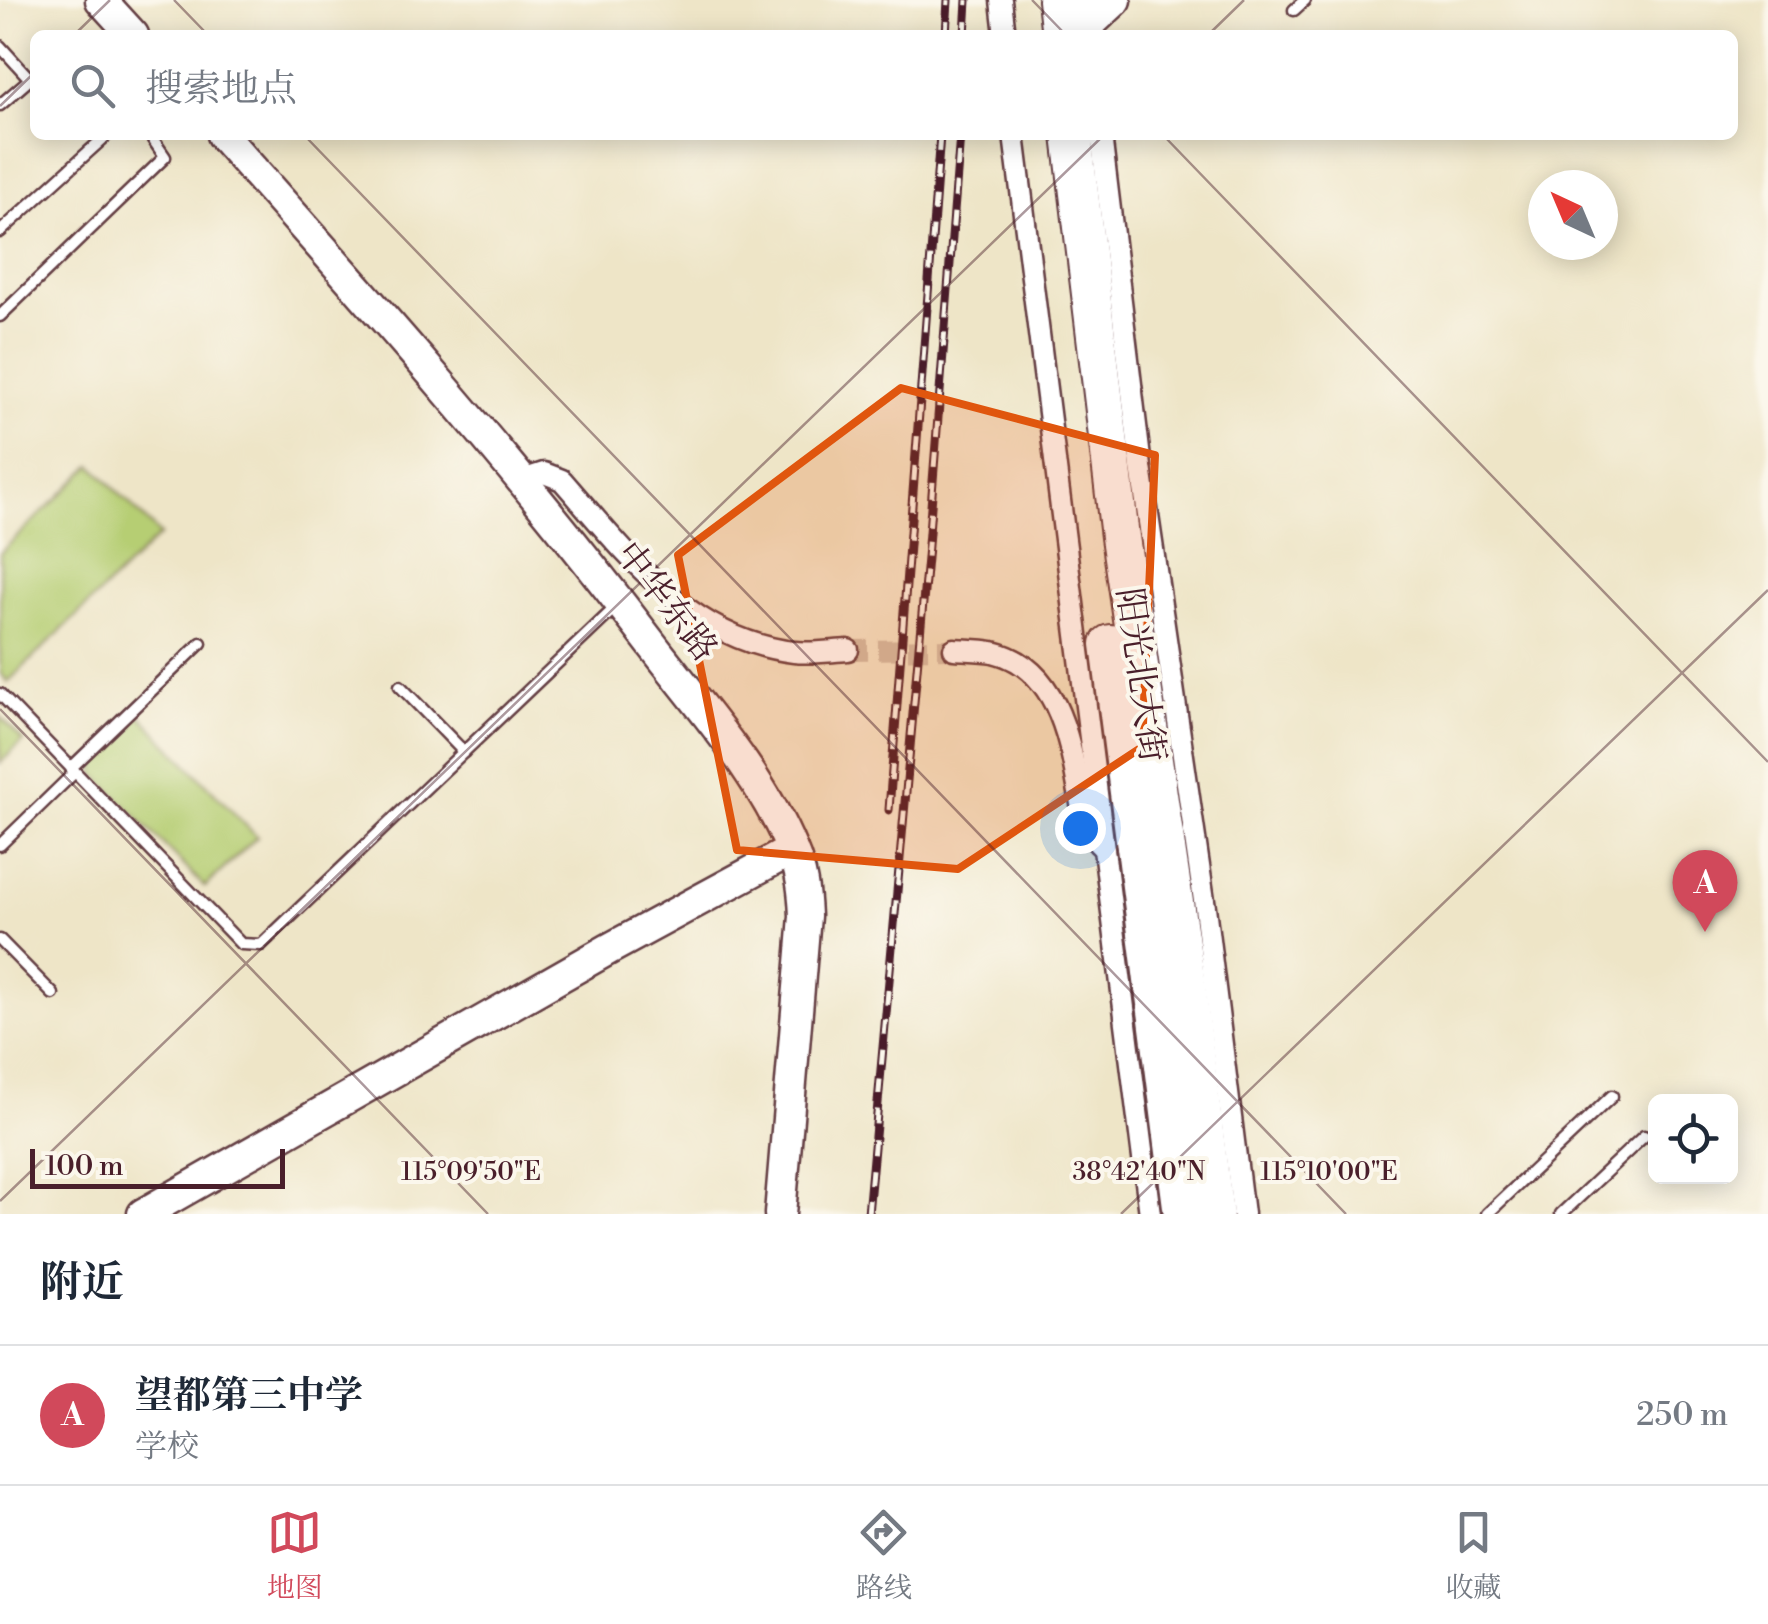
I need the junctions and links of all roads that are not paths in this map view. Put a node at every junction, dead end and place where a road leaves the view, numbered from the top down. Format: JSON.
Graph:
{"nodes":[{"id":1,"x":102,"y":0,"type":"edge"},
{"id":2,"x":1001,"y":0,"type":"edge"},
{"id":3,"x":1034,"y":0,"type":"edge"},
{"id":4,"x":1057,"y":0,"type":"edge"},
{"id":5,"x":1116,"y":0,"type":"edge"},
{"id":6,"x":1305,"y":0,"type":"edge"},
{"id":7,"x":1294,"y":10,"type":"dead end"},
{"id":8,"x":1081,"y":26,"type":"edge"},
{"id":9,"x":129,"y":30,"type":"edge"},
{"id":10,"x":1004,"y":30,"type":"edge"},
{"id":11,"x":1037,"y":30,"type":"edge"},
{"id":12,"x":0,"y":46,"type":"edge"},
{"id":13,"x":0,"y":105,"type":"edge"},
{"id":14,"x":101,"y":140,"type":"edge"},
{"id":15,"x":153,"y":140,"type":"edge"},
{"id":16,"x":226,"y":140,"type":"edge"},
{"id":17,"x":1015,"y":140,"type":"edge"},
{"id":18,"x":1050,"y":140,"type":"edge"},
{"id":19,"x":1073,"y":140,"type":"edge"},
{"id":20,"x":1102,"y":140,"type":"edge"},
{"id":21,"x":0,"y":232,"type":"edge"},
{"id":22,"x":0,"y":316,"type":"edge"},
{"id":23,"x":522,"y":480,"type":"junction"},
{"id":24,"x":620,"y":603,"type":"junction"},
{"id":25,"x":201,"y":643,"type":"dead end"},
{"id":26,"x":954,"y":649,"type":"tunnel mouth"},
{"id":27,"x":848,"y":650,"type":"tunnel mouth"},
{"id":28,"x":400,"y":686,"type":"dead end"},
{"id":29,"x":0,"y":694,"type":"edge"},
{"id":30,"x":464,"y":752,"type":"junction"},
{"id":31,"x":73,"y":770,"type":"junction"},
{"id":32,"x":0,"y":845,"type":"edge"},
{"id":33,"x":792,"y":850,"type":"junction"},
{"id":34,"x":1121,"y":855,"type":"junction"},
{"id":35,"x":0,"y":940,"type":"edge"},
{"id":36,"x":53,"y":994,"type":"dead end"},
{"id":37,"x":1612,"y":1096,"type":"dead end"},
{"id":38,"x":1644,"y":1136,"type":"dead end"},
{"id":39,"x":143,"y":1214,"type":"edge"},
{"id":40,"x":780,"y":1214,"type":"edge"},
{"id":41,"x":1150,"y":1214,"type":"edge"},
{"id":42,"x":1183,"y":1214,"type":"edge"},
{"id":43,"x":1214,"y":1214,"type":"edge"},
{"id":44,"x":1243,"y":1214,"type":"edge"},
{"id":45,"x":1487,"y":1214,"type":"edge"},
{"id":46,"x":1561,"y":1214,"type":"edge"}],
"edges":[{"from":1,"to":9,"type":"street"},
{"from":2,"to":10,"type":"street"},
{"from":3,"to":11,"type":"highway"},
{"from":4,"to":8,"type":"highway"},
{"from":5,"to":8,"type":"street"},
{"from":6,"to":7,"type":"lane"},
{"from":12,"to":13,"type":"lane"},
{"from":14,"to":21,"type":"lane"},
{"from":15,"to":22,"type":"lane"},
{"from":16,"to":23,"type":"street","name":"中华东路"},
{"from":17,"to":34,"type":"street"},
{"from":18,"to":34,"type":"highway","name":"阳光北大街"},
{"from":19,"to":43,"type":"highway","name":"阳光北大街"},
{"from":20,"to":44,"type":"street"},
{"from":23,"to":24,"type":"street","name":"中华东路"},
{"from":23,"to":27,"type":"street"},
{"from":24,"to":30,"type":"lane"},
{"from":24,"to":33,"type":"street","name":"中华东路"},
{"from":25,"to":31,"type":"lane"},
{"from":26,"to":34,"type":"street"},
{"from":28,"to":30,"type":"lane"},
{"from":29,"to":31,"type":"lane"},
{"from":30,"to":31,"type":"lane"},
{"from":31,"to":32,"type":"lane"},
{"from":33,"to":39,"type":"street"},
{"from":33,"to":40,"type":"street","name":"中华东路"},
{"from":34,"to":41,"type":"street"},
{"from":34,"to":42,"type":"highway","name":"阳光北大街"},
{"from":35,"to":36,"type":"lane"},
{"from":37,"to":45,"type":"lane"},
{"from":38,"to":46,"type":"lane"}]}
